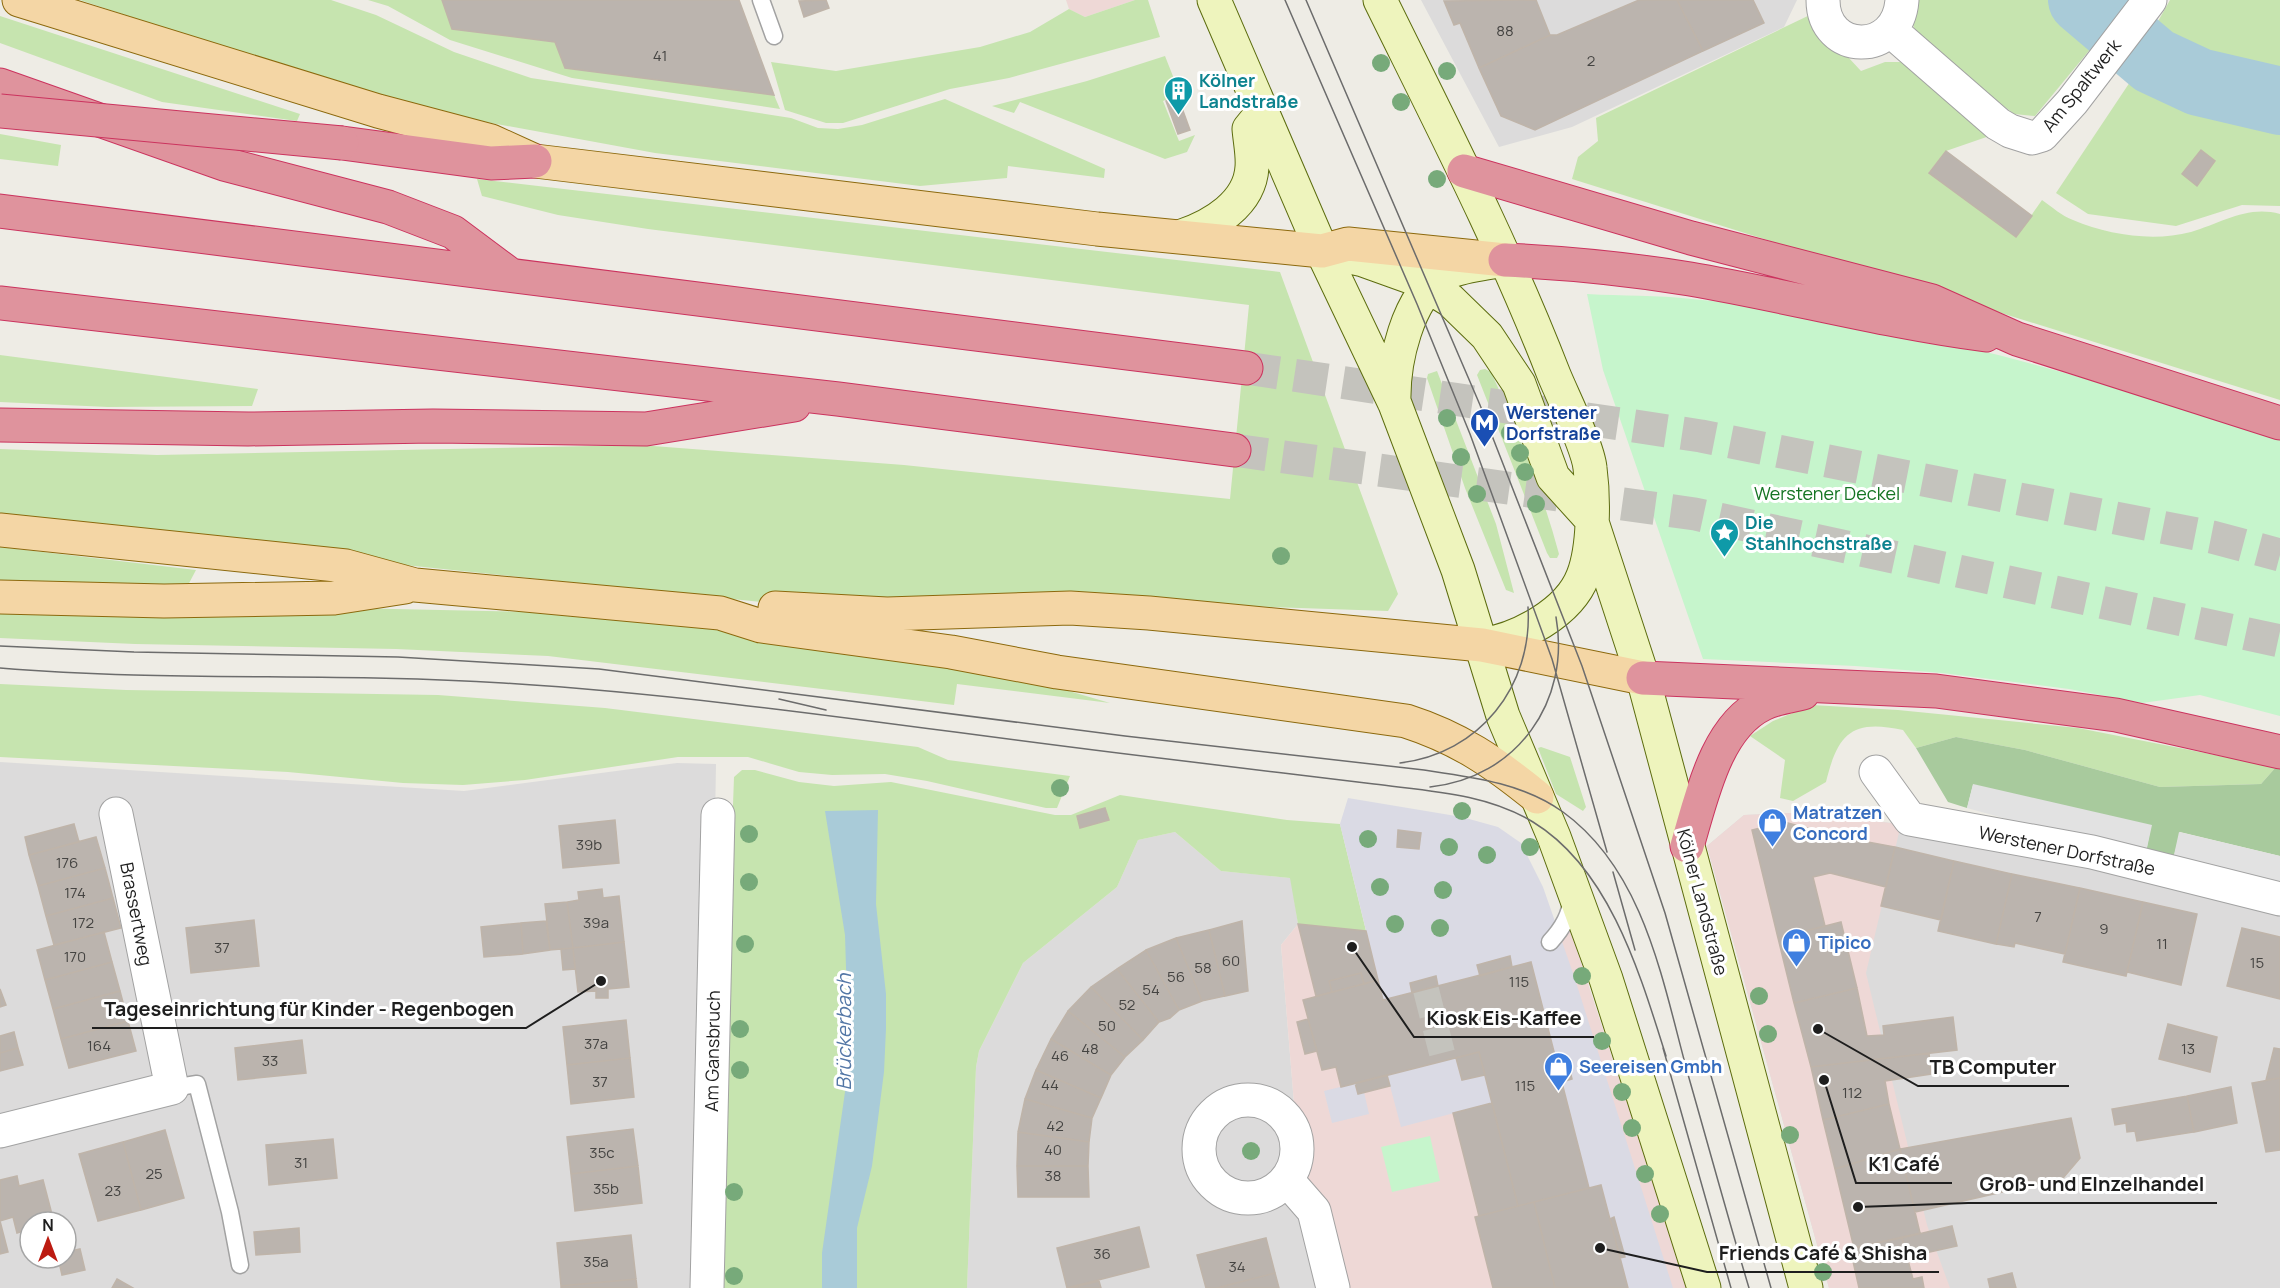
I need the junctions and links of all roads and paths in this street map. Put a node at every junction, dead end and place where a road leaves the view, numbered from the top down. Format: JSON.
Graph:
{"nodes":[{"id":1,"x":19,"y":0,"type":"edge"},
{"id":2,"x":761,"y":0,"type":"edge"},
{"id":3,"x":1214,"y":0,"type":"edge"},
{"id":4,"x":1380,"y":0,"type":"edge"},
{"id":5,"x":1823,"y":0,"type":"edge"},
{"id":6,"x":1902,"y":0,"type":"edge"},
{"id":7,"x":2150,"y":0,"type":"edge"},
{"id":8,"x":1890,"y":30,"type":"junction"},
{"id":9,"x":774,"y":36,"type":"dead end"},
{"id":10,"x":0,"y":85,"type":"edge"},
{"id":11,"x":0,"y":111,"type":"edge"},
{"id":12,"x":1262,"y":112,"type":"junction"},
{"id":13,"x":535,"y":161,"type":"junction"},
{"id":14,"x":1464,"y":171,"type":"junction"},
{"id":15,"x":0,"y":211,"type":"edge"},
{"id":16,"x":1182,"y":236,"type":"junction"},
{"id":17,"x":1322,"y":251,"type":"junction"},
{"id":18,"x":1505,"y":260,"type":"junction"},
{"id":19,"x":509,"y":274,"type":"junction"},
{"id":20,"x":1429,"y":285,"type":"junction"},
{"id":21,"x":0,"y":303,"type":"edge"},
{"id":22,"x":2017,"y":339,"type":"junction"},
{"id":23,"x":1246,"y":368,"type":"tunnel mouth"},
{"id":24,"x":838,"y":399,"type":"junction"},
{"id":25,"x":1395,"y":404,"type":"junction"},
{"id":26,"x":2280,"y":423,"type":"edge"},
{"id":27,"x":0,"y":424,"type":"edge"},
{"id":28,"x":1234,"y":450,"type":"tunnel mouth"},
{"id":29,"x":1591,"y":519,"type":"junction"},
{"id":30,"x":0,"y":530,"type":"edge"},
{"id":31,"x":415,"y":585,"type":"junction"},
{"id":32,"x":0,"y":597,"type":"edge"},
{"id":33,"x":720,"y":613,"type":"junction"},
{"id":34,"x":1482,"y":645,"type":"junction"},
{"id":35,"x":1643,"y":678,"type":"junction"},
{"id":36,"x":1840,"y":686,"type":"junction"},
{"id":37,"x":2280,"y":752,"type":"edge"},
{"id":38,"x":1876,"y":772,"type":"dead end"},
{"id":39,"x":1537,"y":797,"type":"junction"},
{"id":40,"x":116,"y":814,"type":"dead end"},
{"id":41,"x":718,"y":815,"type":"dead end"},
{"id":42,"x":1687,"y":846,"type":"junction"},
{"id":43,"x":1572,"y":886,"type":"junction"},
{"id":44,"x":2280,"y":899,"type":"edge"},
{"id":45,"x":1550,"y":942,"type":"dead end"},
{"id":46,"x":172,"y":1088,"type":"junction"},
{"id":47,"x":0,"y":1131,"type":"edge"},
{"id":48,"x":1287,"y":1180,"type":"dead end"},
{"id":49,"x":240,"y":1265,"type":"dead end"},
{"id":50,"x":707,"y":1288,"type":"edge"},
{"id":51,"x":1333,"y":1288,"type":"edge"},
{"id":52,"x":1704,"y":1288,"type":"edge"},
{"id":53,"x":1806,"y":1288,"type":"edge"}],
"edges":[{"from":1,"to":13,"type":"main road"},
{"from":2,"to":9,"type":"lane"},
{"from":3,"to":12,"type":"main road"},
{"from":4,"to":14,"type":"main road","name":"Kölner Landstraße"},
{"from":5,"to":8,"type":"street"},
{"from":6,"to":8,"type":"street"},
{"from":7,"to":8,"type":"street","name":"Am Spaltwerk"},
{"from":10,"to":19,"type":"highway"},
{"from":11,"to":13,"type":"highway","bridge":true},
{"from":12,"to":16,"type":"main road"},
{"from":12,"to":17,"type":"main road"},
{"from":13,"to":16,"type":"main road"},
{"from":14,"to":18,"type":"main road","name":"Kölner Landstraße"},
{"from":14,"to":22,"type":"highway"},
{"from":15,"to":19,"type":"highway"},
{"from":16,"to":17,"type":"main road"},
{"from":17,"to":18,"type":"main road"},
{"from":17,"to":20,"type":"main road","name":"Kölner Landstraße"},
{"from":17,"to":25,"type":"main road"},
{"from":18,"to":20,"type":"main road"},
{"from":18,"to":22,"type":"highway"},
{"from":18,"to":29,"type":"main road","name":"Kölner Landstraße"},
{"from":19,"to":23,"type":"highway"},
{"from":20,"to":25,"type":"main road"},
{"from":20,"to":29,"type":"main road","name":"Kölner Landstraße"},
{"from":21,"to":24,"type":"highway"},
{"from":22,"to":26,"type":"highway"},
{"from":24,"to":27,"type":"highway"},
{"from":24,"to":28,"type":"highway"},
{"from":25,"to":34,"type":"main road"},
{"from":29,"to":34,"type":"main road","name":"Kölner Landstraße"},
{"from":29,"to":35,"type":"main road","name":"Kölner Landstraße"},
{"from":30,"to":31,"type":"main road"},
{"from":31,"to":32,"type":"main road"},
{"from":31,"to":33,"type":"main road"},
{"from":33,"to":34,"type":"main road"},
{"from":33,"to":39,"type":"main road"},
{"from":34,"to":35,"type":"main road"},
{"from":34,"to":39,"type":"main road"},
{"from":35,"to":36,"type":"highway"},
{"from":35,"to":42,"type":"main road","name":"Kölner Landstraße"},
{"from":36,"to":37,"type":"highway"},
{"from":36,"to":42,"type":"highway"},
{"from":38,"to":44,"type":"street","name":"Werstener Dorfstraße"},
{"from":39,"to":43,"type":"main road"},
{"from":40,"to":46,"type":"street","name":"Brassertweg"},
{"from":41,"to":50,"type":"street","name":"Am Gansbruch"},
{"from":42,"to":53,"type":"main road","name":"Kölner Landstraße"},
{"from":43,"to":45,"type":"lane"},
{"from":43,"to":52,"type":"main road"},
{"from":46,"to":47,"type":"street"},
{"from":46,"to":49,"type":"lane"},
{"from":48,"to":51,"type":"street"}]}
